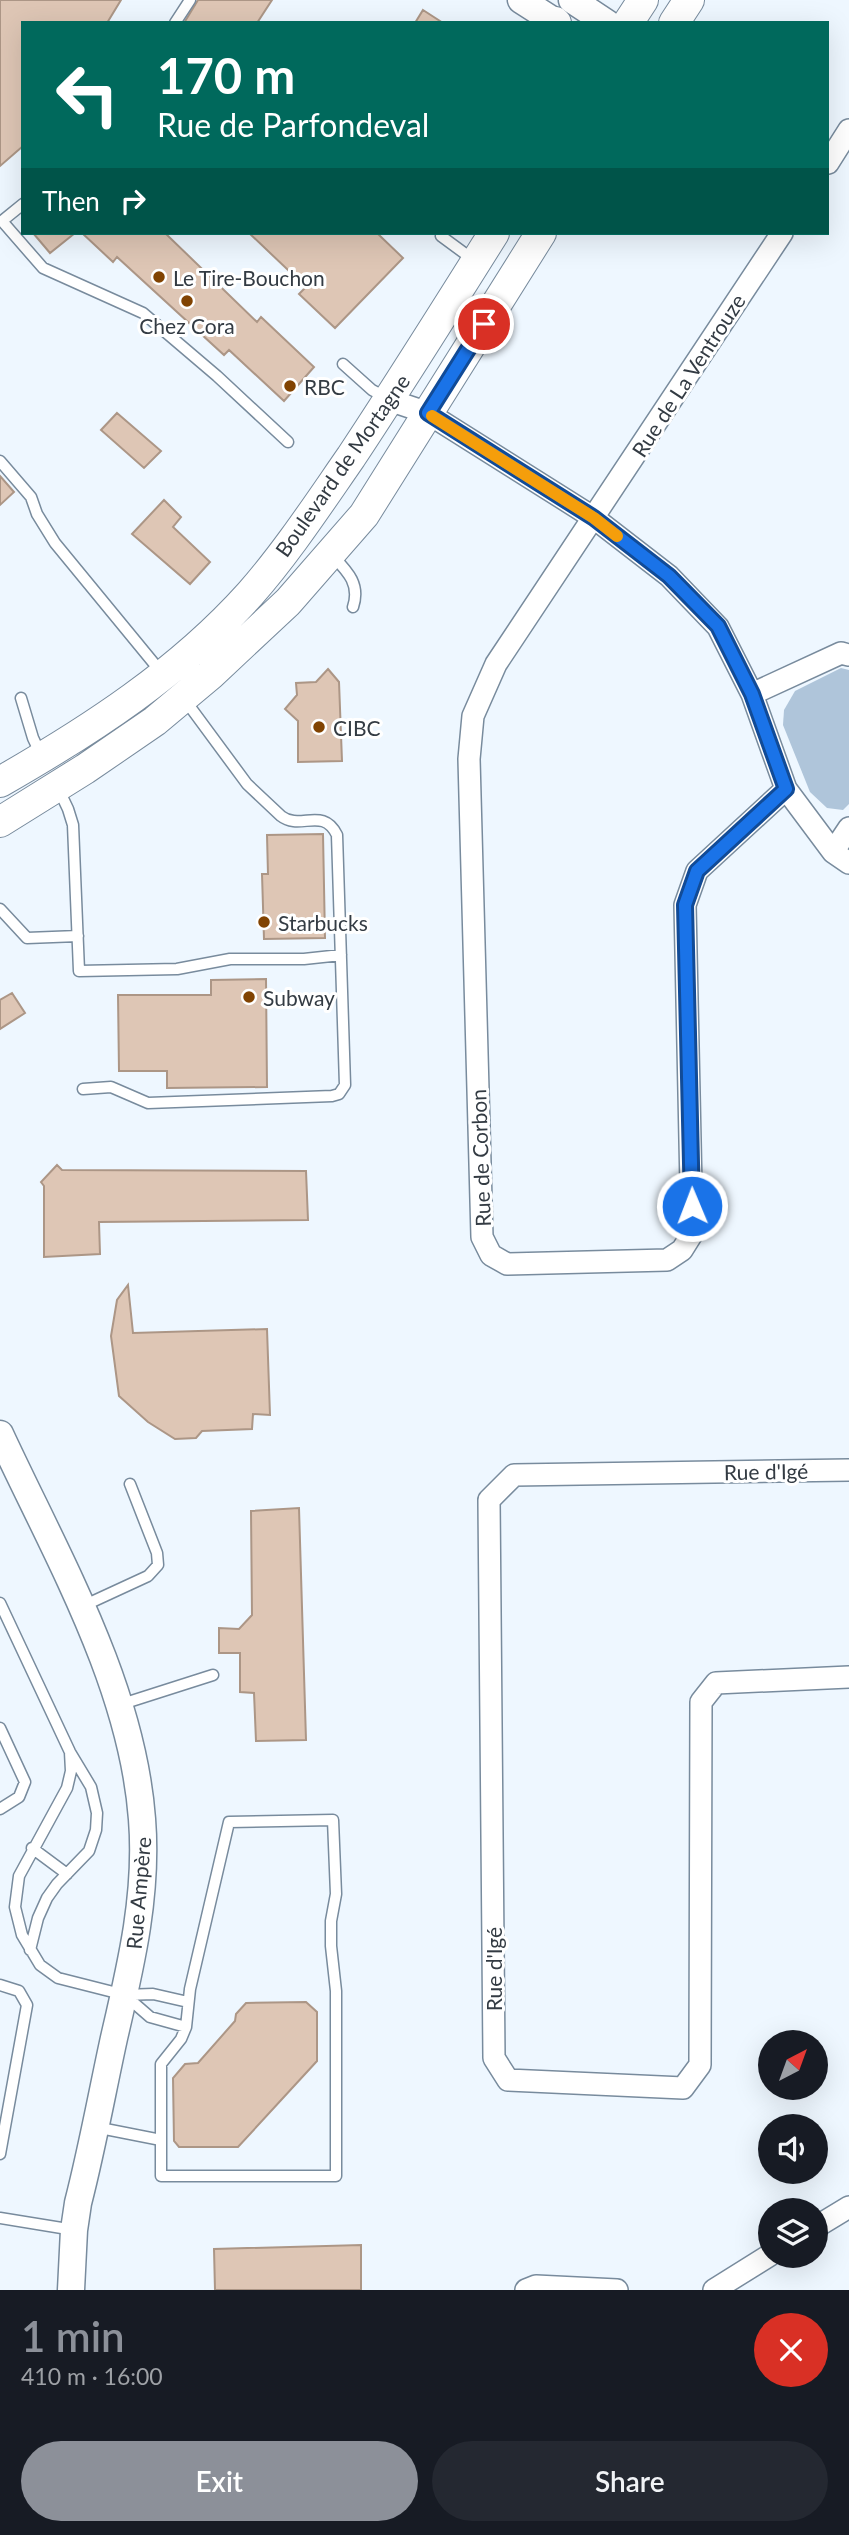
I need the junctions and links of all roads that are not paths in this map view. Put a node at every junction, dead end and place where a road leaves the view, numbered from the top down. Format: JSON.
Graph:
{"nodes":[{"id":1,"x":190,"y":0,"type":"edge"},
{"id":2,"x":521,"y":0,"type":"edge"},
{"id":3,"x":643,"y":0,"type":"edge"},
{"id":4,"x":689,"y":0,"type":"edge"},
{"id":5,"x":560,"y":17,"type":"edge"},
{"id":6,"x":176,"y":21,"type":"edge"},
{"id":7,"x":591,"y":21,"type":"edge"},
{"id":8,"x":629,"y":21,"type":"edge"},
{"id":9,"x":675,"y":21,"type":"edge"},
{"id":10,"x":849,"y":131,"type":"edge"},
{"id":11,"x":829,"y":161,"type":"edge"},
{"id":12,"x":21,"y":206,"type":"edge"},
{"id":13,"x":493,"y":235,"type":"edge"},
{"id":14,"x":540,"y":235,"type":"edge"},
{"id":15,"x":781,"y":235,"type":"edge"},
{"id":16,"x":441,"y":236,"type":"dead end"},
{"id":17,"x":476,"y":262,"type":"junction"},
{"id":18,"x":343,"y":364,"type":"dead end"},
{"id":19,"x":389,"y":400,"type":"junction"},
{"id":20,"x":428,"y":413,"type":"junction"},
{"id":21,"x":288,"y":442,"type":"dead end"},
{"id":22,"x":0,"y":461,"type":"edge"},
{"id":23,"x":594,"y":518,"type":"junction"},
{"id":24,"x":331,"y":554,"type":"junction"},
{"id":25,"x":353,"y":607,"type":"dead end"},
{"id":26,"x":849,"y":656,"type":"edge"},
{"id":27,"x":173,"y":686,"type":"junction"},
{"id":28,"x":752,"y":694,"type":"junction"},
{"id":29,"x":21,"y":698,"type":"dead end"},
{"id":30,"x":50,"y":772,"type":"junction"},
{"id":31,"x":0,"y":782,"type":"edge"},
{"id":32,"x":786,"y":789,"type":"junction"},
{"id":33,"x":0,"y":822,"type":"edge"},
{"id":34,"x":849,"y":828,"type":"edge"},
{"id":35,"x":841,"y":858,"type":"edge"},
{"id":36,"x":0,"y":909,"type":"edge"},
{"id":37,"x":78,"y":936,"type":"junction"},
{"id":38,"x":341,"y":955,"type":"junction"},
{"id":39,"x":83,"y":1089,"type":"dead end"},
{"id":40,"x":0,"y":1434,"type":"edge"},
{"id":41,"x":849,"y":1470,"type":"edge"},
{"id":42,"x":130,"y":1484,"type":"dead end"},
{"id":43,"x":0,"y":1603,"type":"edge"},
{"id":44,"x":81,"y":1607,"type":"junction"},
{"id":45,"x":213,"y":1675,"type":"dead end"},
{"id":46,"x":849,"y":1676,"type":"edge"},
{"id":47,"x":119,"y":1705,"type":"junction"},
{"id":48,"x":0,"y":1728,"type":"edge"},
{"id":49,"x":70,"y":1752,"type":"junction"},
{"id":50,"x":0,"y":1809,"type":"edge"},
{"id":51,"x":32,"y":1848,"type":"junction"},
{"id":52,"x":66,"y":1874,"type":"junction"},
{"id":53,"x":30,"y":1950,"type":"junction"},
{"id":54,"x":0,"y":1985,"type":"edge"},
{"id":55,"x":125,"y":1995,"type":"junction"},
{"id":56,"x":188,"y":2002,"type":"junction"},
{"id":57,"x":186,"y":2027,"type":"junction"},
{"id":58,"x":94,"y":2127,"type":"junction"},
{"id":59,"x":160,"y":2140,"type":"junction"},
{"id":60,"x":0,"y":2154,"type":"edge"},
{"id":61,"x":849,"y":2207,"type":"edge"},
{"id":62,"x":0,"y":2218,"type":"edge"},
{"id":63,"x":828,"y":2220,"type":"edge"},
{"id":64,"x":74,"y":2230,"type":"junction"},
{"id":65,"x":758,"y":2262,"type":"edge"},
{"id":66,"x":71,"y":2290,"type":"edge"},
{"id":67,"x":526,"y":2290,"type":"edge"},
{"id":68,"x":617,"y":2290,"type":"edge"},
{"id":69,"x":714,"y":2290,"type":"edge"}],
"edges":[{"from":1,"to":6,"type":"lane"},
{"from":2,"to":5,"type":"street"},
{"from":3,"to":8,"type":"main road"},
{"from":4,"to":9,"type":"main road"},
{"from":5,"to":7,"type":"street"},
{"from":10,"to":11,"type":"street"},
{"from":12,"to":21,"type":"lane"},
{"from":13,"to":17,"type":"main road","name":"Boulevard de Mortagne"},
{"from":14,"to":20,"type":"main road","name":"Boulevard de Mortagne"},
{"from":15,"to":23,"type":"street","name":"Rue de La Ventrouze"},
{"from":16,"to":17,"type":"lane"},
{"from":17,"to":19,"type":"main road","name":"Boulevard de Mortagne"},
{"from":18,"to":19,"type":"lane"},
{"from":19,"to":20,"type":"street"},
{"from":19,"to":27,"type":"main road","name":"Boulevard de Mortagne"},
{"from":20,"to":23,"type":"street"},
{"from":20,"to":24,"type":"main road","name":"Boulevard de Mortagne"},
{"from":22,"to":27,"type":"lane"},
{"from":23,"to":28,"type":"street"},
{"from":23,"to":32,"type":"street","name":"Rue de Corbon"},
{"from":24,"to":25,"type":"lane"},
{"from":24,"to":27,"type":"main road","name":"Boulevard de Mortagne"},
{"from":26,"to":28,"type":"street"},
{"from":27,"to":30,"type":"main road","name":"Boulevard de Mortagne"},
{"from":27,"to":38,"type":"lane"},
{"from":28,"to":32,"type":"street"},
{"from":29,"to":30,"type":"lane"},
{"from":30,"to":31,"type":"main road","name":"Boulevard de Mortagne"},
{"from":30,"to":33,"type":"main road","name":"Boulevard de Mortagne"},
{"from":30,"to":37,"type":"lane"},
{"from":32,"to":35,"type":"street"},
{"from":34,"to":35,"type":"street"},
{"from":36,"to":37,"type":"lane"},
{"from":37,"to":38,"type":"lane"},
{"from":38,"to":39,"type":"lane"},
{"from":40,"to":44,"type":"street","name":"Rue Ampère"},
{"from":41,"to":46,"type":"street","name":"Rue d'Igé"},
{"from":42,"to":44,"type":"lane"},
{"from":43,"to":49,"type":"lane"},
{"from":44,"to":47,"type":"street","name":"Rue Ampère"},
{"from":45,"to":47,"type":"lane"},
{"from":47,"to":55,"type":"street","name":"Rue Ampère"},
{"from":48,"to":50,"type":"lane"},
{"from":49,"to":51,"type":"lane"},
{"from":49,"to":52,"type":"lane"},
{"from":51,"to":52,"type":"lane"},
{"from":51,"to":53,"type":"lane"},
{"from":52,"to":53,"type":"lane"},
{"from":53,"to":55,"type":"lane"},
{"from":54,"to":60,"type":"lane"},
{"from":55,"to":56,"type":"lane"},
{"from":55,"to":57,"type":"lane"},
{"from":55,"to":58,"type":"street","name":"Rue Ampère"},
{"from":56,"to":57,"type":"lane"},
{"from":56,"to":59,"type":"lane"},
{"from":57,"to":59,"type":"lane"},
{"from":58,"to":59,"type":"lane"},
{"from":58,"to":64,"type":"street","name":"Rue Ampère"},
{"from":61,"to":63,"type":"street"},
{"from":62,"to":64,"type":"lane"},
{"from":64,"to":66,"type":"street","name":"Rue Ampère"},
{"from":65,"to":69,"type":"street"},
{"from":67,"to":68,"type":"street"}]}
